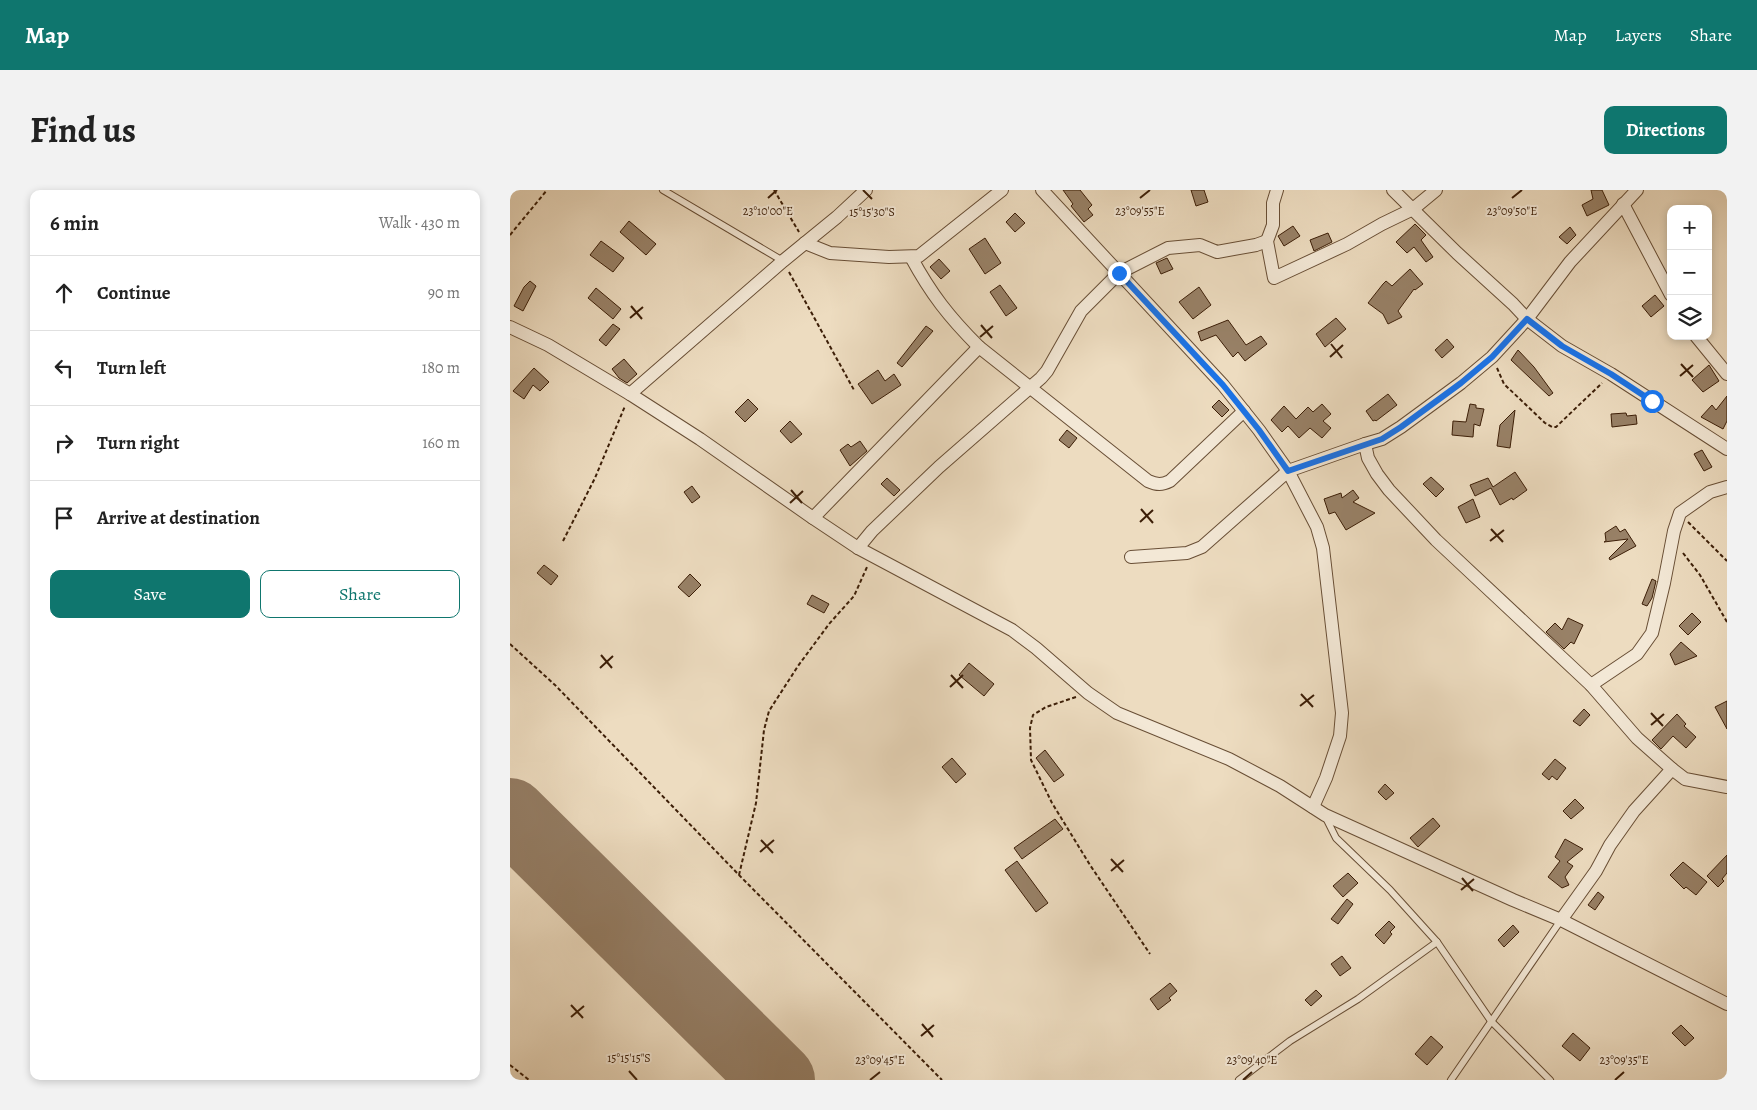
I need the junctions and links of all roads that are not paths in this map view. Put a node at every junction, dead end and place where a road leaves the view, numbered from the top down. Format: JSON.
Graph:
{"nodes":[{"id":1,"x":664,"y":190,"type":"edge"},
{"id":2,"x":866,"y":190,"type":"edge"},
{"id":3,"x":1002,"y":190,"type":"edge"},
{"id":4,"x":1042,"y":190,"type":"edge"},
{"id":5,"x":1277,"y":190,"type":"edge"},
{"id":6,"x":1392,"y":190,"type":"edge"},
{"id":7,"x":1436,"y":190,"type":"edge"},
{"id":8,"x":1637,"y":190,"type":"edge"},
{"id":9,"x":1623,"y":204,"type":"junction"},
{"id":10,"x":1413,"y":210,"type":"junction"},
{"id":11,"x":1268,"y":240,"type":"junction"},
{"id":12,"x":805,"y":243,"type":"junction"},
{"id":13,"x":911,"y":256,"type":"junction"},
{"id":14,"x":784,"y":261,"type":"junction"},
{"id":15,"x":1119,"y":273,"type":"junction"},
{"id":16,"x":1667,"y":287,"type":"edge"},
{"id":17,"x":1527,"y":319,"type":"junction"},
{"id":18,"x":510,"y":327,"type":"edge"},
{"id":19,"x":1699,"y":340,"type":"edge"},
{"id":20,"x":979,"y":347,"type":"junction"},
{"id":21,"x":1727,"y":374,"type":"edge"},
{"id":22,"x":1030,"y":387,"type":"junction"},
{"id":23,"x":630,"y":394,"type":"junction"},
{"id":24,"x":1244,"y":411,"type":"junction"},
{"id":25,"x":1364,"y":444,"type":"junction"},
{"id":26,"x":1727,"y":449,"type":"edge"},
{"id":27,"x":1288,"y":471,"type":"junction"},
{"id":28,"x":1727,"y":487,"type":"edge"},
{"id":29,"x":813,"y":518,"type":"junction"},
{"id":30,"x":858,"y":548,"type":"junction"},
{"id":31,"x":1131,"y":557,"type":"dead end"},
{"id":32,"x":1591,"y":685,"type":"junction"},
{"id":33,"x":1672,"y":769,"type":"junction"},
{"id":34,"x":1727,"y":787,"type":"edge"},
{"id":35,"x":1313,"y":807,"type":"junction"},
{"id":36,"x":1324,"y":814,"type":"junction"},
{"id":37,"x":1561,"y":920,"type":"junction"},
{"id":38,"x":1437,"y":942,"type":"junction"},
{"id":39,"x":1727,"y":1004,"type":"edge"},
{"id":40,"x":1491,"y":1021,"type":"junction"},
{"id":41,"x":1240,"y":1080,"type":"edge"},
{"id":42,"x":1451,"y":1080,"type":"edge"},
{"id":43,"x":1550,"y":1080,"type":"edge"}],
"edges":[{"from":1,"to":14,"type":"lane"},
{"from":2,"to":12,"type":"street"},
{"from":3,"to":13,"type":"street"},
{"from":4,"to":15,"type":"street"},
{"from":5,"to":11,"type":"street"},
{"from":6,"to":10,"type":"street"},
{"from":7,"to":10,"type":"street"},
{"from":8,"to":9,"type":"street"},
{"from":9,"to":16,"type":"street"},
{"from":9,"to":17,"type":"street"},
{"from":10,"to":11,"type":"street"},
{"from":10,"to":17,"type":"street"},
{"from":11,"to":15,"type":"street"},
{"from":12,"to":13,"type":"street"},
{"from":12,"to":14,"type":"street"},
{"from":13,"to":20,"type":"street"},
{"from":14,"to":23,"type":"street"},
{"from":15,"to":22,"type":"street"},
{"from":15,"to":24,"type":"street"},
{"from":17,"to":25,"type":"street"},
{"from":17,"to":26,"type":"street"},
{"from":18,"to":23,"type":"street"},
{"from":19,"to":21,"type":"street"},
{"from":20,"to":22,"type":"street"},
{"from":20,"to":29,"type":"street"},
{"from":22,"to":24,"type":"street"},
{"from":22,"to":30,"type":"street"},
{"from":23,"to":29,"type":"street"},
{"from":24,"to":27,"type":"street"},
{"from":25,"to":27,"type":"street"},
{"from":25,"to":32,"type":"street"},
{"from":27,"to":31,"type":"street"},
{"from":27,"to":35,"type":"street"},
{"from":28,"to":32,"type":"street"},
{"from":29,"to":30,"type":"street"},
{"from":30,"to":35,"type":"street"},
{"from":32,"to":33,"type":"street"},
{"from":33,"to":34,"type":"street"},
{"from":33,"to":37,"type":"street"},
{"from":35,"to":36,"type":"street"},
{"from":36,"to":37,"type":"street"},
{"from":36,"to":38,"type":"lane"},
{"from":37,"to":39,"type":"street"},
{"from":37,"to":40,"type":"lane"},
{"from":38,"to":40,"type":"lane"},
{"from":38,"to":41,"type":"lane"},
{"from":40,"to":42,"type":"lane"},
{"from":40,"to":43,"type":"lane"}]}
